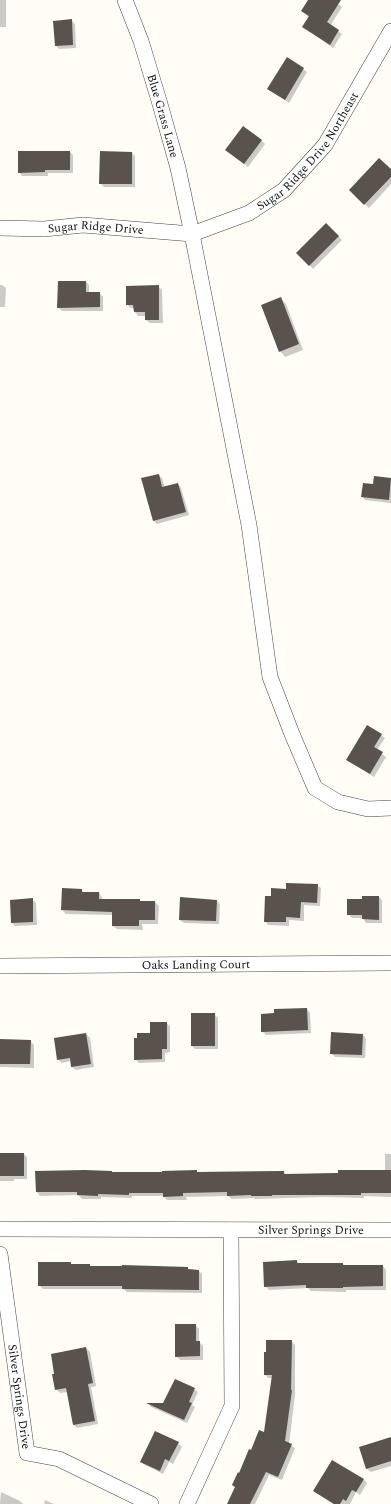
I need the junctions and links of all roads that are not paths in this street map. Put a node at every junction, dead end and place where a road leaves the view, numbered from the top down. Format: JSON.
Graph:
{"nodes":[{"id":1,"x":126,"y":0,"type":"edge"},
{"id":2,"x":391,"y":31,"type":"edge"},
{"id":3,"x":0,"y":228,"type":"edge"},
{"id":4,"x":192,"y":234,"type":"junction"},
{"id":5,"x":391,"y":808,"type":"edge"},
{"id":6,"x":391,"y":963,"type":"edge"},
{"id":7,"x":0,"y":966,"type":"edge"},
{"id":8,"x":0,"y":1229,"type":"edge"},
{"id":9,"x":231,"y":1230,"type":"junction"},
{"id":10,"x":391,"y":1230,"type":"edge"},
{"id":11,"x":0,"y":1254,"type":"edge"},
{"id":12,"x":151,"y":1504,"type":"edge"},
{"id":13,"x":188,"y":1504,"type":"edge"}],
"edges":[{"from":1,"to":4,"type":"street","name":"Blue Grass Lane"},
{"from":2,"to":4,"type":"street","name":"Sugar Ridge Drive Northeast"},
{"from":3,"to":4,"type":"street","name":"Sugar Ridge Drive"},
{"from":4,"to":5,"type":"street","name":"Blue Grass Lane"},
{"from":6,"to":7,"type":"street","name":"Oaks Landing Court"},
{"from":8,"to":9,"type":"street","name":"Silver Springs Drive"},
{"from":9,"to":10,"type":"street","name":"Silver Springs Drive"},
{"from":9,"to":13,"type":"street"},
{"from":11,"to":12,"type":"street","name":"Silver Springs Drive"}]}
